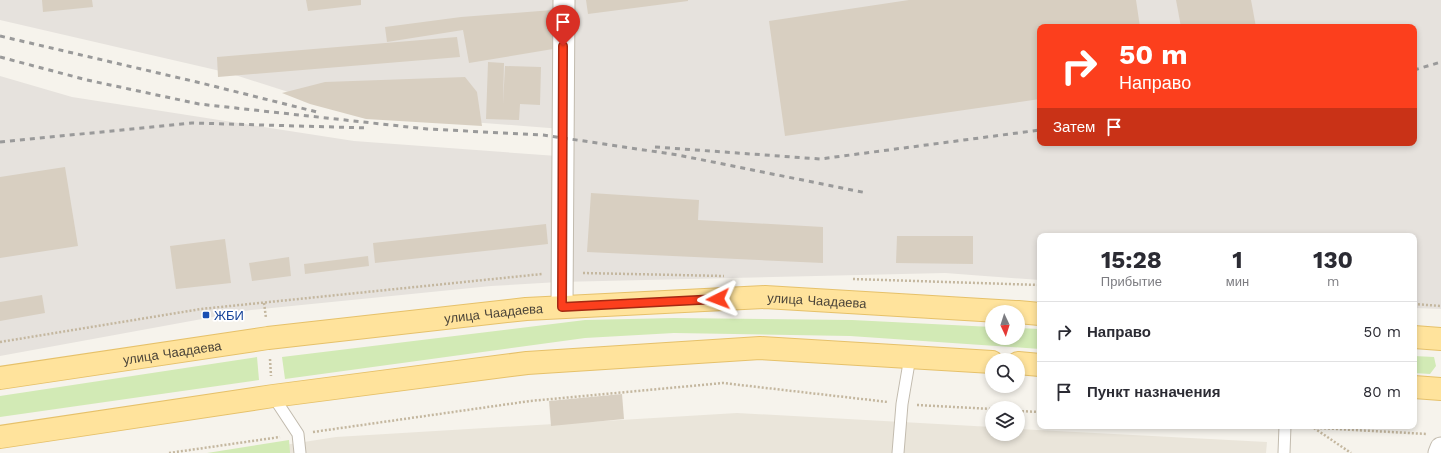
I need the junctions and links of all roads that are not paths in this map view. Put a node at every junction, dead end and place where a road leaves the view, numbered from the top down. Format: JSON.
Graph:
{"nodes":[{"id":1,"x":564,"y":0,"type":"edge"},
{"id":2,"x":562,"y":307,"type":"junction"},
{"id":3,"x":985,"y":310,"type":"edge"},
{"id":4,"x":1025,"y":313,"type":"edge"},
{"id":5,"x":1037,"y":314,"type":"edge"},
{"id":6,"x":1417,"y":337,"type":"edge"},
{"id":7,"x":1441,"y":339,"type":"edge"},
{"id":8,"x":910,"y":357,"type":"junction"},
{"id":9,"x":985,"y":362,"type":"edge"},
{"id":10,"x":1025,"y":364,"type":"edge"},
{"id":11,"x":1037,"y":365,"type":"edge"},
{"id":12,"x":0,"y":378,"type":"edge"},
{"id":13,"x":1417,"y":387,"type":"edge"},
{"id":14,"x":1441,"y":389,"type":"edge"},
{"id":15,"x":273,"y":396,"type":"junction"},
{"id":16,"x":1285,"y":429,"type":"edge"},
{"id":17,"x":0,"y":436,"type":"edge"},
{"id":18,"x":300,"y":453,"type":"edge"},
{"id":19,"x":898,"y":453,"type":"edge"},
{"id":20,"x":1284,"y":453,"type":"edge"}],
"edges":[{"from":1,"to":2,"type":"street"},
{"from":2,"to":3,"type":"main road","name":"улица Чаадаева"},
{"from":2,"to":12,"type":"main road","name":"улица Чаадаева"},
{"from":4,"to":5,"type":"main road","name":"улица Чаадаева"},
{"from":6,"to":7,"type":"main road"},
{"from":8,"to":9,"type":"main road"},
{"from":8,"to":15,"type":"main road"},
{"from":8,"to":19,"type":"lane"},
{"from":10,"to":11,"type":"main road"},
{"from":13,"to":14,"type":"main road"},
{"from":15,"to":17,"type":"main road"},
{"from":15,"to":18,"type":"lane"},
{"from":16,"to":20,"type":"lane"}]}
